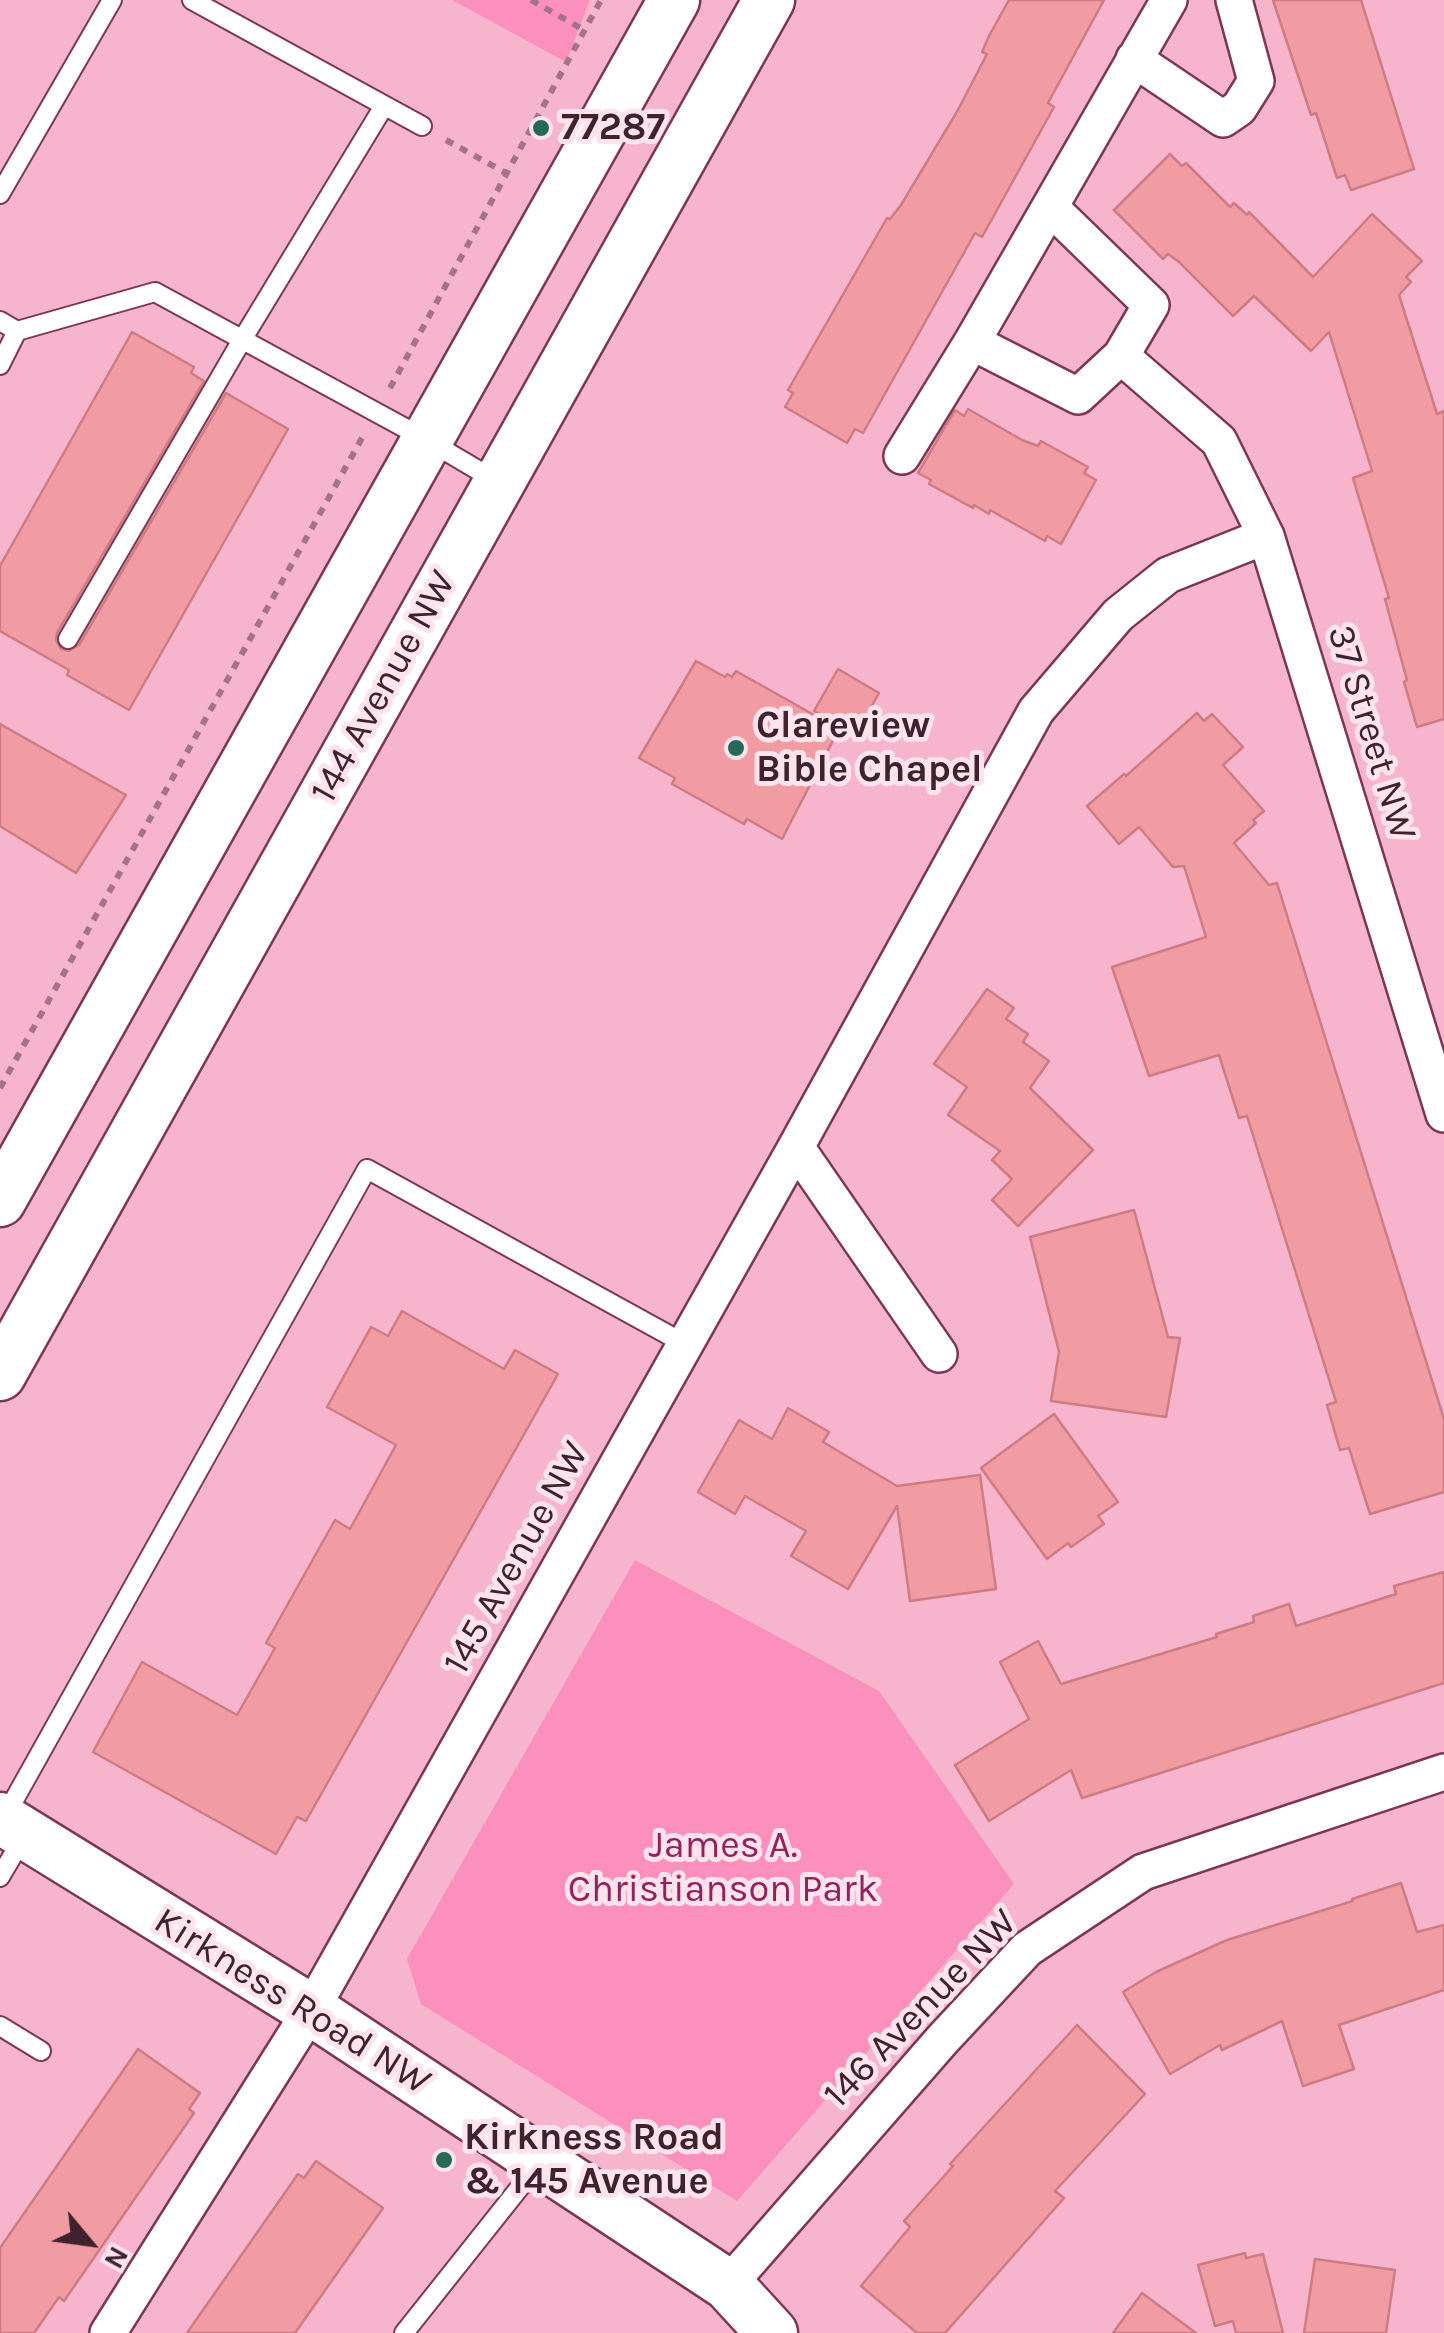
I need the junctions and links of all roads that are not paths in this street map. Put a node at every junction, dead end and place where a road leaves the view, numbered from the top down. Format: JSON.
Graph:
{"nodes":[{"id":1,"x":112,"y":0,"type":"edge"},
{"id":2,"x":192,"y":0,"type":"edge"},
{"id":3,"x":674,"y":0,"type":"edge"},
{"id":4,"x":770,"y":0,"type":"edge"},
{"id":5,"x":1168,"y":0,"type":"edge"},
{"id":6,"x":1234,"y":0,"type":"edge"},
{"id":7,"x":1134,"y":59,"type":"junction"},
{"id":8,"x":384,"y":106,"type":"junction"},
{"id":9,"x":422,"y":126,"type":"road end"},
{"id":10,"x":0,"y":194,"type":"edge"},
{"id":11,"x":1050,"y":208,"type":"junction"},
{"id":12,"x":0,"y":321,"type":"edge"},
{"id":13,"x":18,"y":331,"type":"junction"},
{"id":14,"x":242,"y":340,"type":"junction"},
{"id":15,"x":972,"y":342,"type":"junction"},
{"id":16,"x":1121,"y":356,"type":"junction"},
{"id":17,"x":0,"y":365,"type":"edge"},
{"id":18,"x":428,"y":440,"type":"junction"},
{"id":19,"x":902,"y":456,"type":"dead end"},
{"id":20,"x":498,"y":482,"type":"junction"},
{"id":21,"x":1266,"y":536,"type":"junction"},
{"id":22,"x":68,"y":639,"type":"dead end"},
{"id":23,"x":1444,"y":1114,"type":"edge"},
{"id":24,"x":796,"y":1147,"type":"junction"},
{"id":25,"x":0,"y":1201,"type":"edge"},
{"id":26,"x":686,"y":1344,"type":"junction"},
{"id":27,"x":939,"y":1354,"type":"dead end"},
{"id":28,"x":0,"y":1375,"type":"edge"},
{"id":29,"x":1444,"y":1772,"type":"edge"},
{"id":30,"x":9,"y":1824,"type":"edge"},
{"id":31,"x":0,"y":1876,"type":"edge"},
{"id":32,"x":310,"y":2010,"type":"junction"},
{"id":33,"x":0,"y":2026,"type":"edge"},
{"id":34,"x":40,"y":2051,"type":"dead end"},
{"id":35,"x":540,"y":2162,"type":"junction"},
{"id":36,"x":728,"y":2285,"type":"junction"},
{"id":37,"x":108,"y":2333,"type":"edge"},
{"id":38,"x":404,"y":2333,"type":"edge"},
{"id":39,"x":772,"y":2333,"type":"edge"}],
"edges":[{"from":1,"to":10,"type":"lane"},
{"from":2,"to":8,"type":"lane"},
{"from":3,"to":18,"type":"main road"},
{"from":4,"to":20,"type":"main road","name":"144 Avenue NW"},
{"from":5,"to":7,"type":"street"},
{"from":6,"to":7,"type":"street"},
{"from":7,"to":11,"type":"street"},
{"from":8,"to":9,"type":"lane"},
{"from":8,"to":14,"type":"lane"},
{"from":11,"to":15,"type":"street"},
{"from":11,"to":16,"type":"street"},
{"from":12,"to":13,"type":"lane"},
{"from":13,"to":14,"type":"lane"},
{"from":13,"to":17,"type":"lane"},
{"from":14,"to":18,"type":"lane"},
{"from":14,"to":22,"type":"lane"},
{"from":15,"to":16,"type":"street"},
{"from":15,"to":19,"type":"street"},
{"from":16,"to":21,"type":"street","name":"37 Street NW"},
{"from":18,"to":20,"type":"lane"},
{"from":18,"to":25,"type":"main road"},
{"from":20,"to":28,"type":"main road","name":"144 Avenue NW"},
{"from":21,"to":23,"type":"street","name":"37 Street NW"},
{"from":21,"to":24,"type":"street","name":"145 Avenue NW"},
{"from":24,"to":26,"type":"street","name":"145 Avenue NW"},
{"from":24,"to":27,"type":"street"},
{"from":26,"to":30,"type":"lane"},
{"from":26,"to":32,"type":"street","name":"145 Avenue NW"},
{"from":29,"to":36,"type":"street","name":"146 Avenue NW"},
{"from":30,"to":31,"type":"lane"},
{"from":30,"to":32,"type":"main road","name":"Kirkness Road NW"},
{"from":32,"to":35,"type":"main road","name":"Kirkness Road NW"},
{"from":32,"to":37,"type":"street","name":"145 Avenue NW"},
{"from":33,"to":34,"type":"lane"},
{"from":35,"to":36,"type":"main road","name":"Kirkness Road NW"},
{"from":35,"to":38,"type":"lane"},
{"from":36,"to":39,"type":"main road","name":"Kirkness Road NW"}]}
